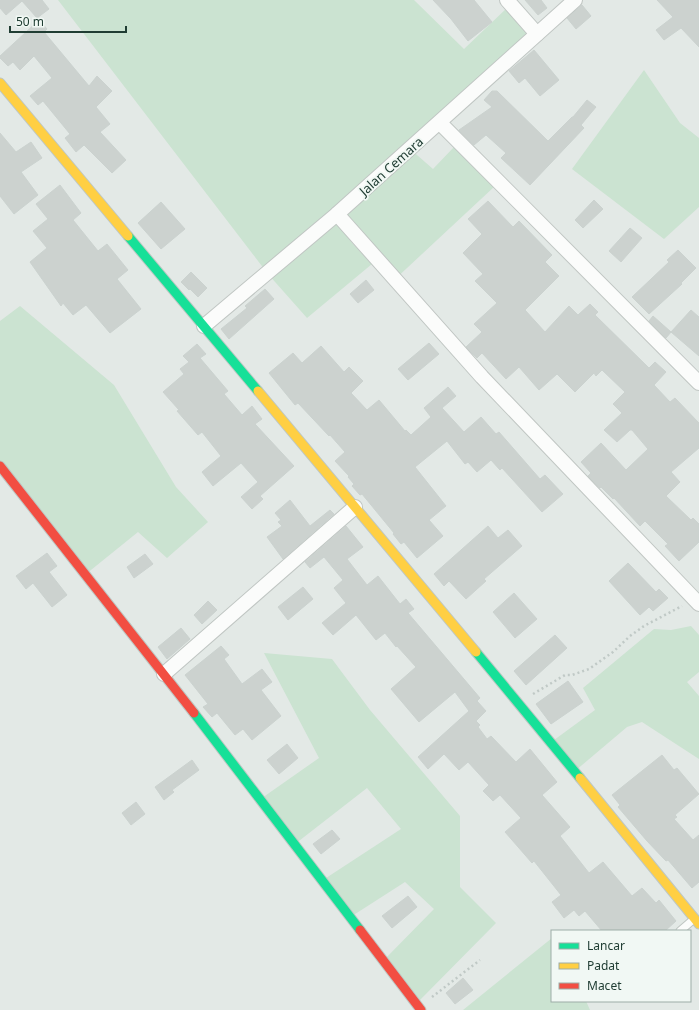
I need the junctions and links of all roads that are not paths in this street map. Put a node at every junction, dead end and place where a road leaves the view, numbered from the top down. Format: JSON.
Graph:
{"nodes":[{"id":1,"x":508,"y":0,"type":"edge"},
{"id":2,"x":575,"y":0,"type":"edge"},
{"id":3,"x":537,"y":34,"type":"junction"},
{"id":4,"x":0,"y":83,"type":"edge"},
{"id":5,"x":440,"y":123,"type":"junction"},
{"id":6,"x":337,"y":214,"type":"junction"},
{"id":7,"x":204,"y":326,"type":"junction"},
{"id":8,"x":699,"y":383,"type":"edge"},
{"id":9,"x":0,"y":466,"type":"edge"},
{"id":10,"x":355,"y":507,"type":"junction"},
{"id":11,"x":697,"y":602,"type":"edge"},
{"id":12,"x":164,"y":674,"type":"junction"},
{"id":13,"x":696,"y":921,"type":"edge"},
{"id":14,"x":682,"y":930,"type":"edge"},
{"id":15,"x":420,"y":1008,"type":"edge"}],
"edges":[{"from":1,"to":3,"type":"street"},
{"from":2,"to":3,"type":"street","name":"Jalan Cemara"},
{"from":3,"to":5,"type":"street","name":"Jalan Cemara"},
{"from":4,"to":7,"type":"street"},
{"from":5,"to":6,"type":"street","name":"Jalan Cemara"},
{"from":5,"to":8,"type":"street"},
{"from":6,"to":7,"type":"street","name":"Jalan Cemara"},
{"from":6,"to":11,"type":"street"},
{"from":7,"to":10,"type":"street"},
{"from":9,"to":12,"type":"street"},
{"from":10,"to":12,"type":"street"},
{"from":10,"to":13,"type":"street"},
{"from":12,"to":15,"type":"street"},
{"from":13,"to":14,"type":"lane"}]}
